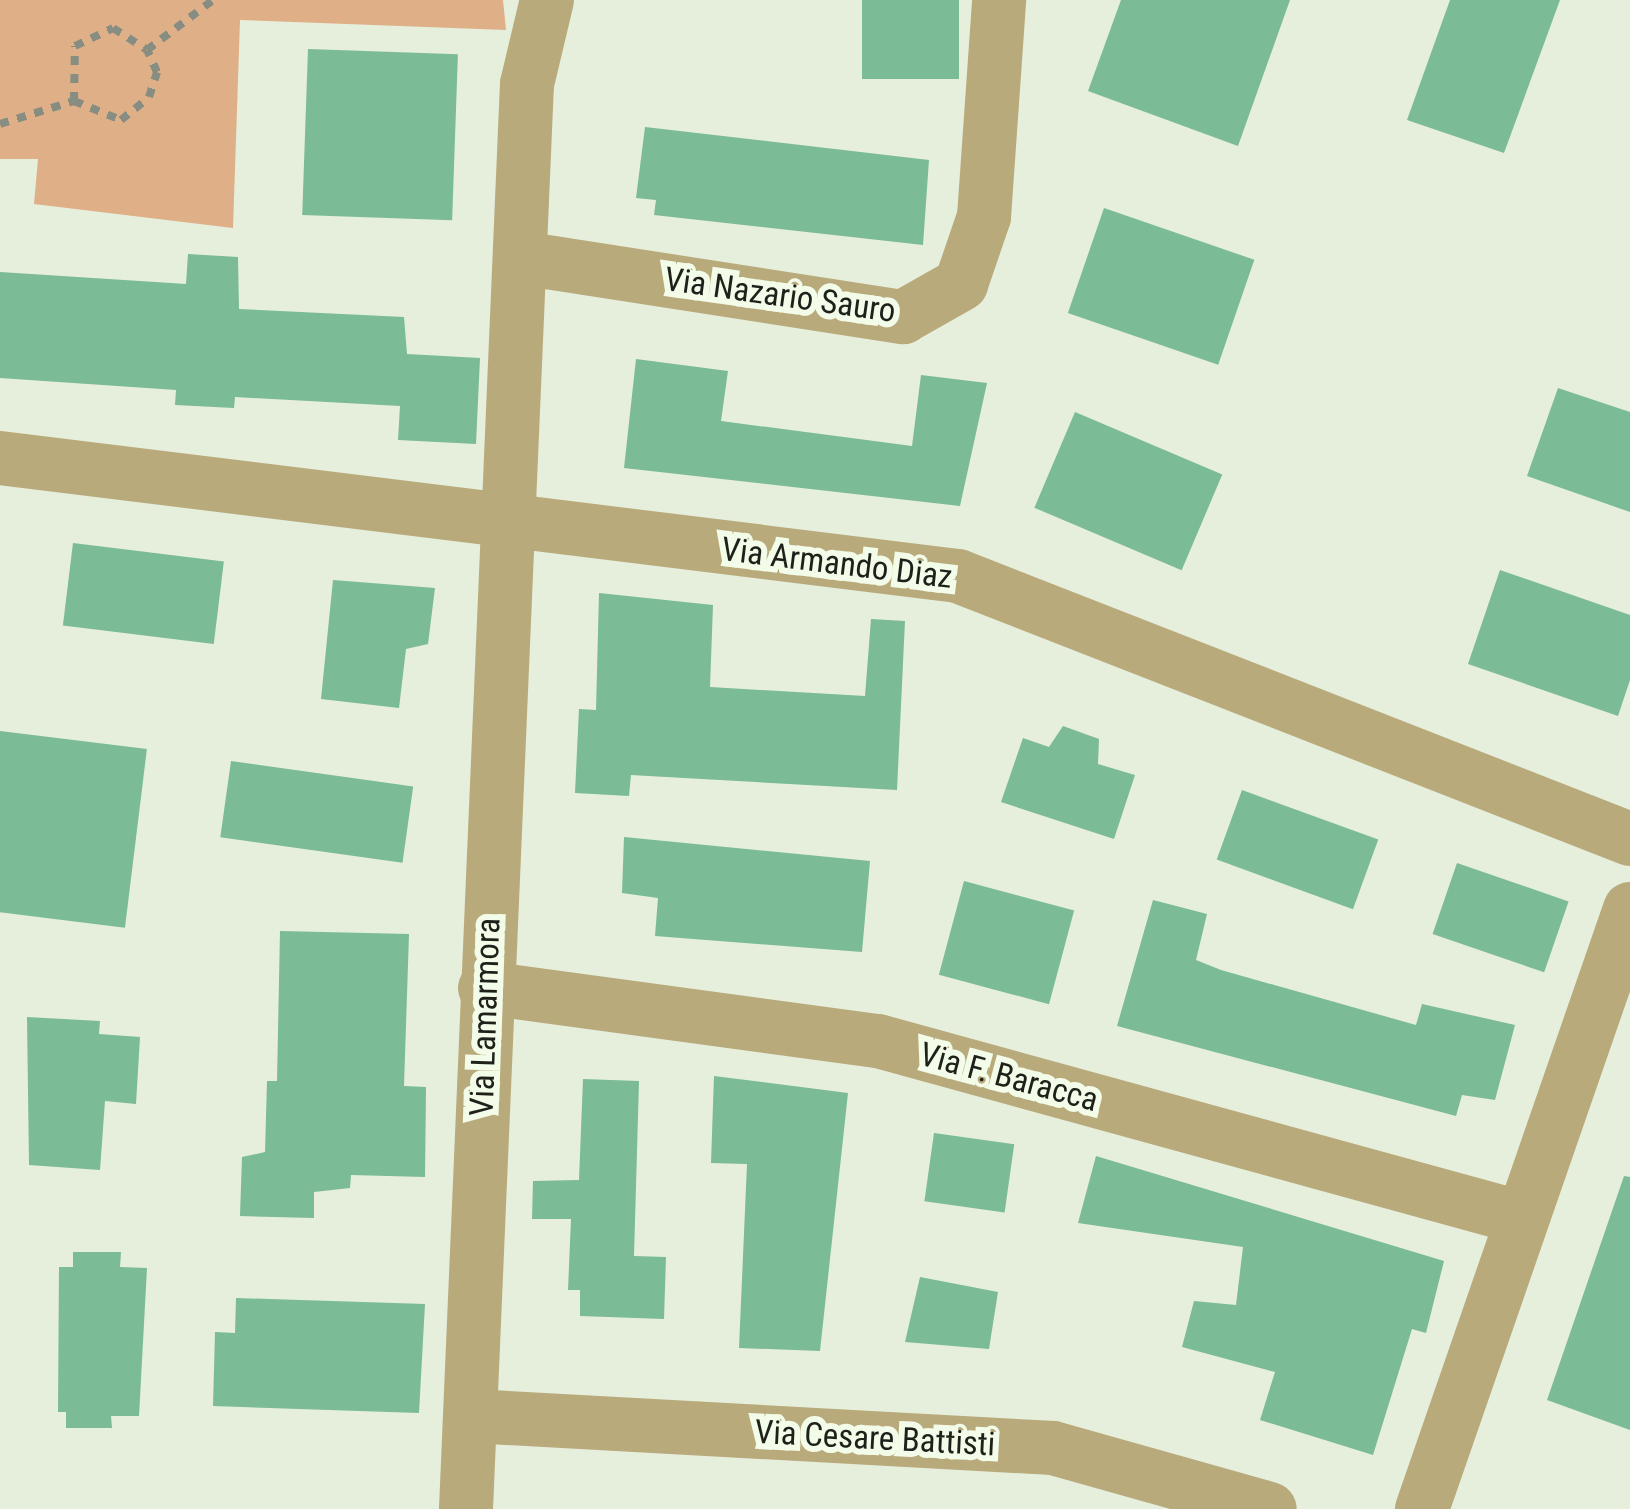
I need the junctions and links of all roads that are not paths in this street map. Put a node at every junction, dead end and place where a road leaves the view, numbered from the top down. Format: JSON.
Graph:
{"nodes":[{"id":1,"x":547,"y":0,"type":"edge"},
{"id":2,"x":998,"y":0,"type":"edge"},
{"id":3,"x":521,"y":258,"type":"junction"},
{"id":4,"x":0,"y":458,"type":"edge"},
{"id":5,"x":513,"y":525,"type":"junction"},
{"id":6,"x":1630,"y":839,"type":"edge"},
{"id":7,"x":1630,"y":909,"type":"edge"},
{"id":8,"x":484,"y":988,"type":"junction"},
{"id":9,"x":1522,"y":1218,"type":"junction"},
{"id":10,"x":471,"y":1416,"type":"junction"},
{"id":11,"x":466,"y":1509,"type":"edge"},
{"id":12,"x":1270,"y":1509,"type":"edge"},
{"id":13,"x":1422,"y":1509,"type":"edge"}],
"edges":[{"from":1,"to":3,"type":"street"},
{"from":2,"to":3,"type":"street","name":"Via Nazario Sauro"},
{"from":3,"to":5,"type":"street"},
{"from":4,"to":5,"type":"street","name":"Via Armando Diaz"},
{"from":5,"to":6,"type":"street","name":"Via Armando Diaz"},
{"from":5,"to":8,"type":"street","name":"Via Lamarmora"},
{"from":7,"to":9,"type":"street"},
{"from":8,"to":9,"type":"street","name":"Via F. Baracca"},
{"from":8,"to":10,"type":"street","name":"Via Lamarmora"},
{"from":9,"to":13,"type":"street"},
{"from":10,"to":11,"type":"street","name":"Via Lamarmora"},
{"from":10,"to":12,"type":"street","name":"Via Cesare Battisti"}]}
